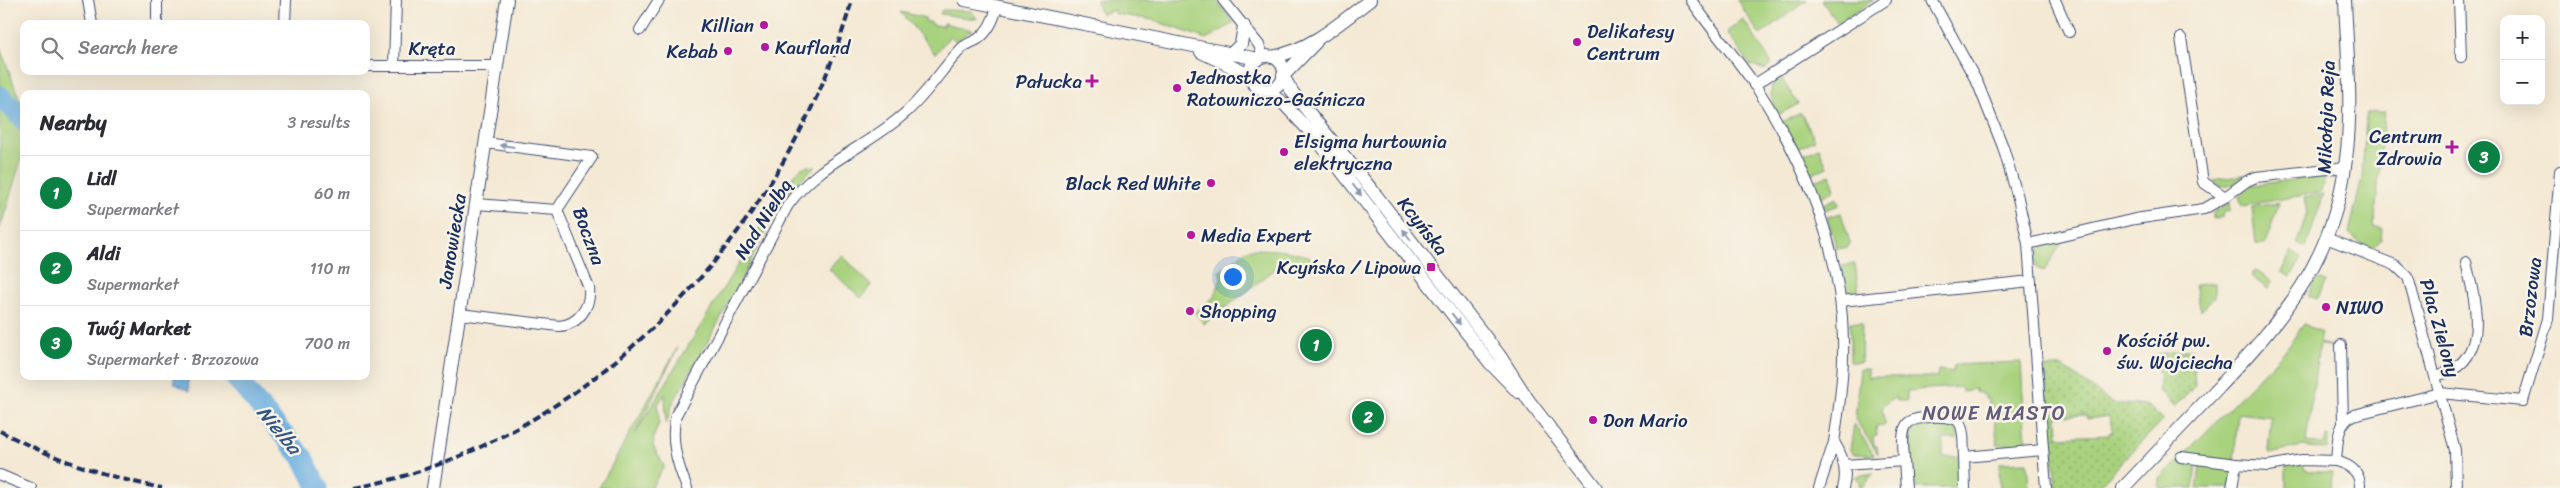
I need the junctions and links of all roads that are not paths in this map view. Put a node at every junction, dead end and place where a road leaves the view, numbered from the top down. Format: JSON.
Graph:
{"nodes":[{"id":1,"x":88,"y":0,"type":"edge"},
{"id":2,"x":157,"y":0,"type":"edge"},
{"id":3,"x":286,"y":0,"type":"edge"},
{"id":4,"x":396,"y":0,"type":"edge"},
{"id":5,"x":507,"y":0,"type":"edge"},
{"id":6,"x":659,"y":0,"type":"edge"},
{"id":7,"x":966,"y":0,"type":"edge"},
{"id":8,"x":1223,"y":0,"type":"edge"},
{"id":9,"x":1370,"y":0,"type":"edge"},
{"id":10,"x":1691,"y":0,"type":"edge"},
{"id":11,"x":1886,"y":0,"type":"edge"},
{"id":12,"x":1932,"y":0,"type":"edge"},
{"id":13,"x":2055,"y":0,"type":"edge"},
{"id":14,"x":2345,"y":0,"type":"edge"},
{"id":15,"x":2459,"y":0,"type":"edge"},
{"id":16,"x":997,"y":6,"type":"junction"},
{"id":17,"x":91,"y":20,"type":"edge"},
{"id":18,"x":157,"y":20,"type":"edge"},
{"id":19,"x":285,"y":20,"type":"edge"},
{"id":20,"x":1244,"y":26,"type":"junction"},
{"id":21,"x":640,"y":30,"type":"dead end"},
{"id":22,"x":2069,"y":32,"type":"dead end"},
{"id":23,"x":1321,"y":37,"type":"junction"},
{"id":24,"x":2181,"y":38,"type":"dead end"},
{"id":25,"x":1192,"y":47,"type":"junction"},
{"id":26,"x":1231,"y":54,"type":"junction"},
{"id":27,"x":2461,"y":57,"type":"dead end"},
{"id":28,"x":1264,"y":58,"type":"junction"},
{"id":29,"x":370,"y":66,"type":"edge"},
{"id":30,"x":394,"y":66,"type":"junction"},
{"id":31,"x":497,"y":66,"type":"junction"},
{"id":32,"x":1283,"y":76,"type":"junction"},
{"id":33,"x":1251,"y":78,"type":"junction"},
{"id":34,"x":1754,"y":85,"type":"junction"},
{"id":35,"x":1266,"y":90,"type":"junction"},
{"id":36,"x":486,"y":143,"type":"junction"},
{"id":37,"x":2345,"y":167,"type":"junction"},
{"id":38,"x":2560,"y":171,"type":"edge"},
{"id":39,"x":2225,"y":197,"type":"junction"},
{"id":40,"x":476,"y":204,"type":"junction"},
{"id":41,"x":557,"y":210,"type":"junction"},
{"id":42,"x":2326,"y":238,"type":"junction"},
{"id":43,"x":2028,"y":244,"type":"junction"},
{"id":44,"x":2466,"y":262,"type":"dead end"},
{"id":45,"x":2031,"y":281,"type":"junction"},
{"id":46,"x":1841,"y":301,"type":"junction"},
{"id":47,"x":460,"y":314,"type":"junction"},
{"id":48,"x":2341,"y":345,"type":"dead end"},
{"id":49,"x":2435,"y":376,"type":"junction"},
{"id":50,"x":2440,"y":393,"type":"junction"},
{"id":51,"x":1529,"y":402,"type":"junction"},
{"id":52,"x":2343,"y":421,"type":"junction"},
{"id":53,"x":1834,"y":442,"type":"junction"},
{"id":54,"x":2043,"y":450,"type":"junction"},
{"id":55,"x":1964,"y":457,"type":"junction"},
{"id":56,"x":2181,"y":457,"type":"dead end"},
{"id":57,"x":1904,"y":461,"type":"junction"},
{"id":58,"x":2336,"y":461,"type":"junction"},
{"id":59,"x":2236,"y":464,"type":"junction"},
{"id":60,"x":1844,"y":465,"type":"junction"},
{"id":61,"x":0,"y":475,"type":"edge"},
{"id":62,"x":31,"y":488,"type":"edge"},
{"id":63,"x":433,"y":488,"type":"edge"},
{"id":64,"x":687,"y":488,"type":"edge"},
{"id":65,"x":1596,"y":488,"type":"edge"},
{"id":66,"x":1819,"y":488,"type":"edge"},
{"id":67,"x":1843,"y":488,"type":"edge"},
{"id":68,"x":1906,"y":488,"type":"edge"},
{"id":69,"x":1965,"y":488,"type":"edge"},
{"id":70,"x":2046,"y":488,"type":"edge"},
{"id":71,"x":2123,"y":488,"type":"edge"},
{"id":72,"x":2232,"y":488,"type":"edge"},
{"id":73,"x":2360,"y":488,"type":"edge"},
{"id":74,"x":2456,"y":488,"type":"edge"}],
"edges":[{"from":1,"to":17,"type":"street"},
{"from":2,"to":18,"type":"street"},
{"from":3,"to":19,"type":"street"},
{"from":4,"to":30,"type":"street"},
{"from":5,"to":31,"type":"street","name":"Janowiecka"},
{"from":6,"to":21,"type":"street"},
{"from":7,"to":16,"type":"street"},
{"from":8,"to":20,"type":"street"},
{"from":9,"to":23,"type":"street"},
{"from":10,"to":34,"type":"street"},
{"from":11,"to":34,"type":"street"},
{"from":12,"to":43,"type":"street"},
{"from":13,"to":22,"type":"street"},
{"from":14,"to":37,"type":"street","name":"Mikołaja Reja"},
{"from":15,"to":27,"type":"street"},
{"from":16,"to":25,"type":"street"},
{"from":16,"to":64,"type":"street","name":"Nad Nielbą"},
{"from":20,"to":26,"type":"street"},
{"from":20,"to":28,"type":"street"},
{"from":23,"to":28,"type":"street"},
{"from":23,"to":32,"type":"street"},
{"from":24,"to":39,"type":"street"},
{"from":25,"to":26,"type":"street"},
{"from":25,"to":33,"type":"street"},
{"from":26,"to":28,"type":"street"},
{"from":28,"to":32,"type":"street"},
{"from":28,"to":33,"type":"street"},
{"from":29,"to":30,"type":"street","name":"Kręta"},
{"from":30,"to":31,"type":"street","name":"Kręta"},
{"from":31,"to":36,"type":"street","name":"Janowiecka"},
{"from":32,"to":35,"type":"street"},
{"from":51,"to":32,"type":"street","name":"Kcyńska","one_way":true},
{"from":33,"to":35,"type":"street"},
{"from":34,"to":46,"type":"street"},
{"from":35,"to":51,"type":"street","name":"Kcyńska","one_way":true},
{"from":36,"to":40,"type":"street","name":"Janowiecka"},
{"from":41,"to":36,"type":"street","name":"Boczna","one_way":true},
{"from":37,"to":39,"type":"street"},
{"from":37,"to":42,"type":"street","name":"Mikołaja Reja"},
{"from":38,"to":50,"type":"street","name":"Brzozowa"},
{"from":39,"to":43,"type":"street"},
{"from":40,"to":41,"type":"street"},
{"from":40,"to":47,"type":"street","name":"Janowiecka"},
{"from":41,"to":47,"type":"street","name":"Boczna"},
{"from":42,"to":49,"type":"street","name":"Plac Zielony"},
{"from":42,"to":71,"type":"street","name":"Mikołaja Reja"},
{"from":43,"to":45,"type":"street"},
{"from":44,"to":49,"type":"street"},
{"from":45,"to":46,"type":"street"},
{"from":45,"to":54,"type":"street"},
{"from":46,"to":53,"type":"street"},
{"from":47,"to":63,"type":"street","name":"Janowiecka"},
{"from":48,"to":52,"type":"street"},
{"from":49,"to":50,"type":"street","name":"Plac Zielony"},
{"from":50,"to":52,"type":"street","name":"Plac Zielony"},
{"from":50,"to":74,"type":"street"},
{"from":51,"to":65,"type":"street","name":"Kcyńska"},
{"from":52,"to":58,"type":"street"},
{"from":53,"to":60,"type":"street"},
{"from":53,"to":66,"type":"street"},
{"from":54,"to":55,"type":"street"},
{"from":54,"to":70,"type":"street"},
{"from":55,"to":57,"type":"street"},
{"from":55,"to":69,"type":"street"},
{"from":56,"to":59,"type":"street"},
{"from":57,"to":60,"type":"street"},
{"from":57,"to":68,"type":"street"},
{"from":58,"to":59,"type":"street"},
{"from":58,"to":73,"type":"street"},
{"from":59,"to":72,"type":"street"},
{"from":60,"to":67,"type":"street"},
{"from":61,"to":62,"type":"street"}]}
